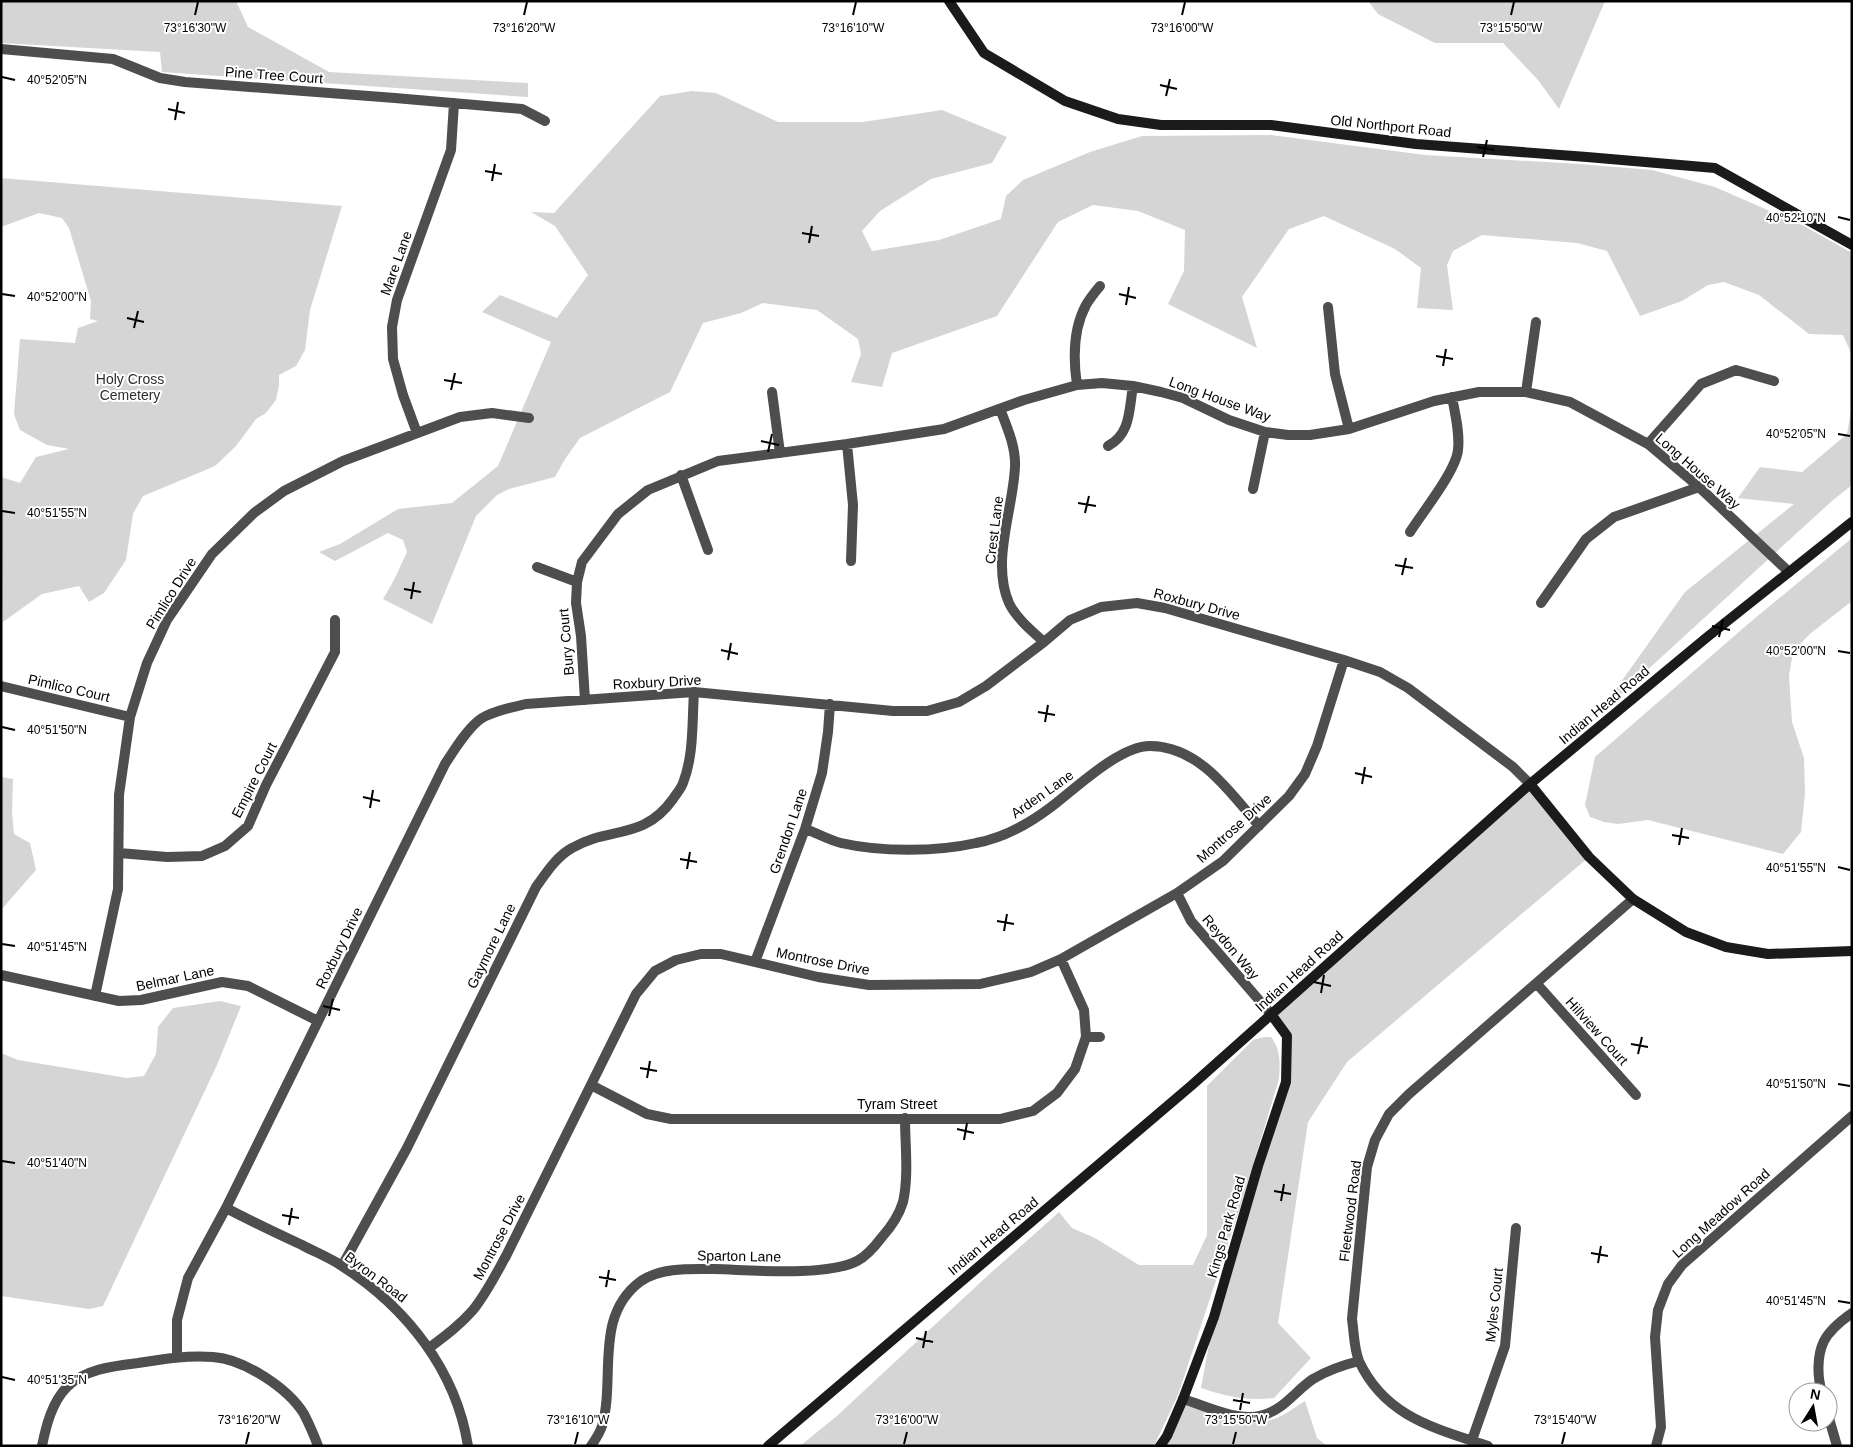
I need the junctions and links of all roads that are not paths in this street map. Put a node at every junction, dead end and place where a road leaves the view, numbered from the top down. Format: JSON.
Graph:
{"nodes":[{"id":1,"x":949,"y":1,"type":"edge"},
{"id":2,"x":1,"y":49,"type":"edge"},
{"id":3,"x":454,"y":103,"type":"junction"},
{"id":4,"x":545,"y":121,"type":"dead end"},
{"id":5,"x":1852,"y":246,"type":"edge"},
{"id":6,"x":1100,"y":286,"type":"dead end"},
{"id":7,"x":1328,"y":307,"type":"dead end"},
{"id":8,"x":1536,"y":322,"type":"dead end"},
{"id":9,"x":1774,"y":381,"type":"dead end"},
{"id":10,"x":1077,"y":385,"type":"junction"},
{"id":11,"x":1133,"y":386,"type":"junction"},
{"id":12,"x":772,"y":392,"type":"dead end"},
{"id":13,"x":1526,"y":392,"type":"junction"},
{"id":14,"x":1452,"y":397,"type":"junction"},
{"id":15,"x":1000,"y":408,"type":"junction"},
{"id":16,"x":529,"y":418,"type":"dead end"},
{"id":17,"x":1349,"y":430,"type":"junction"},
{"id":18,"x":1265,"y":432,"type":"junction"},
{"id":19,"x":417,"y":433,"type":"junction"},
{"id":20,"x":847,"y":444,"type":"junction"},
{"id":21,"x":1648,"y":444,"type":"junction"},
{"id":22,"x":1108,"y":446,"type":"dead end"},
{"id":23,"x":780,"y":452,"type":"junction"},
{"id":24,"x":681,"y":475,"type":"junction"},
{"id":25,"x":1699,"y":487,"type":"junction"},
{"id":26,"x":1253,"y":489,"type":"dead end"},
{"id":27,"x":1852,"y":522,"type":"edge"},
{"id":28,"x":1410,"y":532,"type":"dead end"},
{"id":29,"x":708,"y":550,"type":"dead end"},
{"id":30,"x":851,"y":562,"type":"dead end"},
{"id":31,"x":536,"y":567,"type":"dead end"},
{"id":32,"x":1789,"y":572,"type":"junction"},
{"id":33,"x":577,"y":582,"type":"junction"},
{"id":34,"x":1541,"y":603,"type":"dead end"},
{"id":35,"x":336,"y":620,"type":"dead end"},
{"id":36,"x":1044,"y":642,"type":"junction"},
{"id":37,"x":1344,"y":660,"type":"junction"},
{"id":38,"x":1,"y":686,"type":"edge"},
{"id":39,"x":694,"y":692,"type":"junction"},
{"id":40,"x":586,"y":700,"type":"junction"},
{"id":41,"x":830,"y":704,"type":"junction"},
{"id":42,"x":130,"y":717,"type":"junction"},
{"id":43,"x":1530,"y":784,"type":"junction"},
{"id":44,"x":1259,"y":826,"type":"junction"},
{"id":45,"x":805,"y":829,"type":"junction"},
{"id":46,"x":120,"y":853,"type":"junction"},
{"id":47,"x":1178,"y":893,"type":"junction"},
{"id":48,"x":1633,"y":899,"type":"junction"},
{"id":49,"x":1852,"y":951,"type":"edge"},
{"id":50,"x":1061,"y":959,"type":"junction"},
{"id":51,"x":755,"y":962,"type":"junction"},
{"id":52,"x":1,"y":975,"type":"edge"},
{"id":53,"x":1537,"y":984,"type":"junction"},
{"id":54,"x":95,"y":996,"type":"junction"},
{"id":55,"x":1271,"y":1014,"type":"junction"},
{"id":56,"x":318,"y":1020,"type":"junction"},
{"id":57,"x":1086,"y":1037,"type":"junction"},
{"id":58,"x":1100,"y":1037,"type":"dead end"},
{"id":59,"x":591,"y":1085,"type":"junction"},
{"id":60,"x":1636,"y":1095,"type":"dead end"},
{"id":61,"x":1852,"y":1116,"type":"edge"},
{"id":62,"x":905,"y":1118,"type":"junction"},
{"id":63,"x":226,"y":1208,"type":"junction"},
{"id":64,"x":1516,"y":1228,"type":"dead end"},
{"id":65,"x":342,"y":1266,"type":"junction"},
{"id":66,"x":1852,"y":1312,"type":"edge"},
{"id":67,"x":429,"y":1348,"type":"junction"},
{"id":68,"x":177,"y":1356,"type":"junction"},
{"id":69,"x":1359,"y":1360,"type":"junction"},
{"id":70,"x":1819,"y":1382,"type":"edge"},
{"id":71,"x":1182,"y":1399,"type":"junction"},
{"id":72,"x":1833,"y":1432,"type":"edge"},
{"id":73,"x":1472,"y":1440,"type":"junction"},
{"id":74,"x":314,"y":1445,"type":"edge"},
{"id":75,"x":42,"y":1446,"type":"edge"},
{"id":76,"x":468,"y":1446,"type":"edge"},
{"id":77,"x":591,"y":1446,"type":"edge"},
{"id":78,"x":768,"y":1446,"type":"edge"},
{"id":79,"x":1160,"y":1446,"type":"edge"},
{"id":80,"x":1488,"y":1446,"type":"edge"},
{"id":81,"x":1656,"y":1446,"type":"edge"},
{"id":82,"x":1837,"y":1446,"type":"edge"}],
"edges":[{"from":1,"to":5,"type":"main road","name":"Old Northport Road"},
{"from":2,"to":3,"type":"street","name":"Pine Tree Court"},
{"from":3,"to":4,"type":"street","name":"Pine Tree Court"},
{"from":3,"to":19,"type":"street","name":"Mare Lane"},
{"from":6,"to":10,"type":"street"},
{"from":7,"to":17,"type":"street"},
{"from":8,"to":13,"type":"street"},
{"from":9,"to":21,"type":"street"},
{"from":10,"to":11,"type":"street","name":"Long House Way"},
{"from":10,"to":15,"type":"street","name":"Long House Way"},
{"from":11,"to":18,"type":"street","name":"Long House Way"},
{"from":11,"to":22,"type":"street"},
{"from":12,"to":23,"type":"street"},
{"from":13,"to":14,"type":"street","name":"Long House Way"},
{"from":13,"to":21,"type":"street","name":"Long House Way"},
{"from":14,"to":17,"type":"street","name":"Long House Way"},
{"from":14,"to":28,"type":"street"},
{"from":15,"to":20,"type":"street","name":"Long House Way"},
{"from":15,"to":36,"type":"street","name":"Crest Lane"},
{"from":16,"to":19,"type":"street","name":"Pimlico Drive"},
{"from":17,"to":18,"type":"street","name":"Long House Way"},
{"from":18,"to":26,"type":"street"},
{"from":19,"to":42,"type":"street","name":"Pimlico Drive"},
{"from":20,"to":23,"type":"street","name":"Long House Way"},
{"from":20,"to":30,"type":"street"},
{"from":21,"to":25,"type":"street","name":"Long House Way"},
{"from":23,"to":24,"type":"street","name":"Long House Way"},
{"from":24,"to":29,"type":"street"},
{"from":24,"to":33,"type":"street","name":"Long House Way"},
{"from":25,"to":32,"type":"street","name":"Long House Way"},
{"from":25,"to":34,"type":"street"},
{"from":27,"to":32,"type":"main road","name":"Indian Head Road"},
{"from":31,"to":33,"type":"street"},
{"from":32,"to":43,"type":"main road","name":"Indian Head Road"},
{"from":33,"to":40,"type":"street","name":"Bury Court"},
{"from":35,"to":46,"type":"street","name":"Empire Court"},
{"from":36,"to":37,"type":"street","name":"Roxbury Drive"},
{"from":36,"to":41,"type":"street","name":"Roxbury Drive"},
{"from":37,"to":43,"type":"street","name":"Roxbury Drive"},
{"from":37,"to":44,"type":"street","name":"Montrose Drive"},
{"from":38,"to":42,"type":"street","name":"Pimlico Court"},
{"from":39,"to":40,"type":"street","name":"Roxbury Drive"},
{"from":39,"to":41,"type":"street","name":"Roxbury Drive"},
{"from":39,"to":65,"type":"street","name":"Gaymore Lane"},
{"from":40,"to":56,"type":"street","name":"Roxbury Drive"},
{"from":41,"to":45,"type":"street","name":"Grendon Lane"},
{"from":42,"to":46,"type":"street","name":"Pimlico Drive"},
{"from":43,"to":48,"type":"main road"},
{"from":43,"to":55,"type":"main road","name":"Indian Head Road"},
{"from":44,"to":45,"type":"street","name":"Arden Lane"},
{"from":44,"to":47,"type":"street","name":"Montrose Drive"},
{"from":45,"to":51,"type":"street","name":"Grendon Lane"},
{"from":46,"to":54,"type":"street","name":"Pimlico Drive"},
{"from":47,"to":50,"type":"street","name":"Montrose Drive"},
{"from":47,"to":55,"type":"street","name":"Reydon Way"},
{"from":48,"to":49,"type":"main road"},
{"from":48,"to":53,"type":"street","name":"Fleetwood Road"},
{"from":50,"to":51,"type":"street","name":"Montrose Drive"},
{"from":50,"to":57,"type":"street","name":"Tyram Street"},
{"from":51,"to":59,"type":"street","name":"Montrose Drive"},
{"from":52,"to":54,"type":"street","name":"Belmar Lane"},
{"from":53,"to":60,"type":"street","name":"Hillview Court"},
{"from":53,"to":69,"type":"street","name":"Fleetwood Road"},
{"from":54,"to":56,"type":"street","name":"Belmar Lane"},
{"from":55,"to":71,"type":"main road","name":"Kings Park Road"},
{"from":55,"to":78,"type":"main road","name":"Indian Head Road"},
{"from":56,"to":63,"type":"street","name":"Roxbury Drive"},
{"from":57,"to":58,"type":"street"},
{"from":57,"to":62,"type":"street","name":"Tyram Street"},
{"from":59,"to":62,"type":"street","name":"Tyram Street"},
{"from":59,"to":67,"type":"street","name":"Montrose Drive"},
{"from":61,"to":81,"type":"street","name":"Long Meadow Road"},
{"from":62,"to":77,"type":"street","name":"Sparton Lane"},
{"from":63,"to":65,"type":"street","name":"Byron Road"},
{"from":63,"to":68,"type":"street","name":"Roxbury Drive"},
{"from":64,"to":73,"type":"street","name":"Myles Court"},
{"from":65,"to":67,"type":"street","name":"Byron Road"},
{"from":66,"to":70,"type":"street"},
{"from":67,"to":76,"type":"street","name":"Byron Road"},
{"from":68,"to":74,"type":"street"},
{"from":68,"to":75,"type":"street"},
{"from":69,"to":71,"type":"street"},
{"from":69,"to":73,"type":"street","name":"Fleetwood Road"},
{"from":71,"to":79,"type":"main road","name":"Kings Park Road"},
{"from":72,"to":82,"type":"street"},
{"from":73,"to":80,"type":"street","name":"Fleetwood Road"}]}
